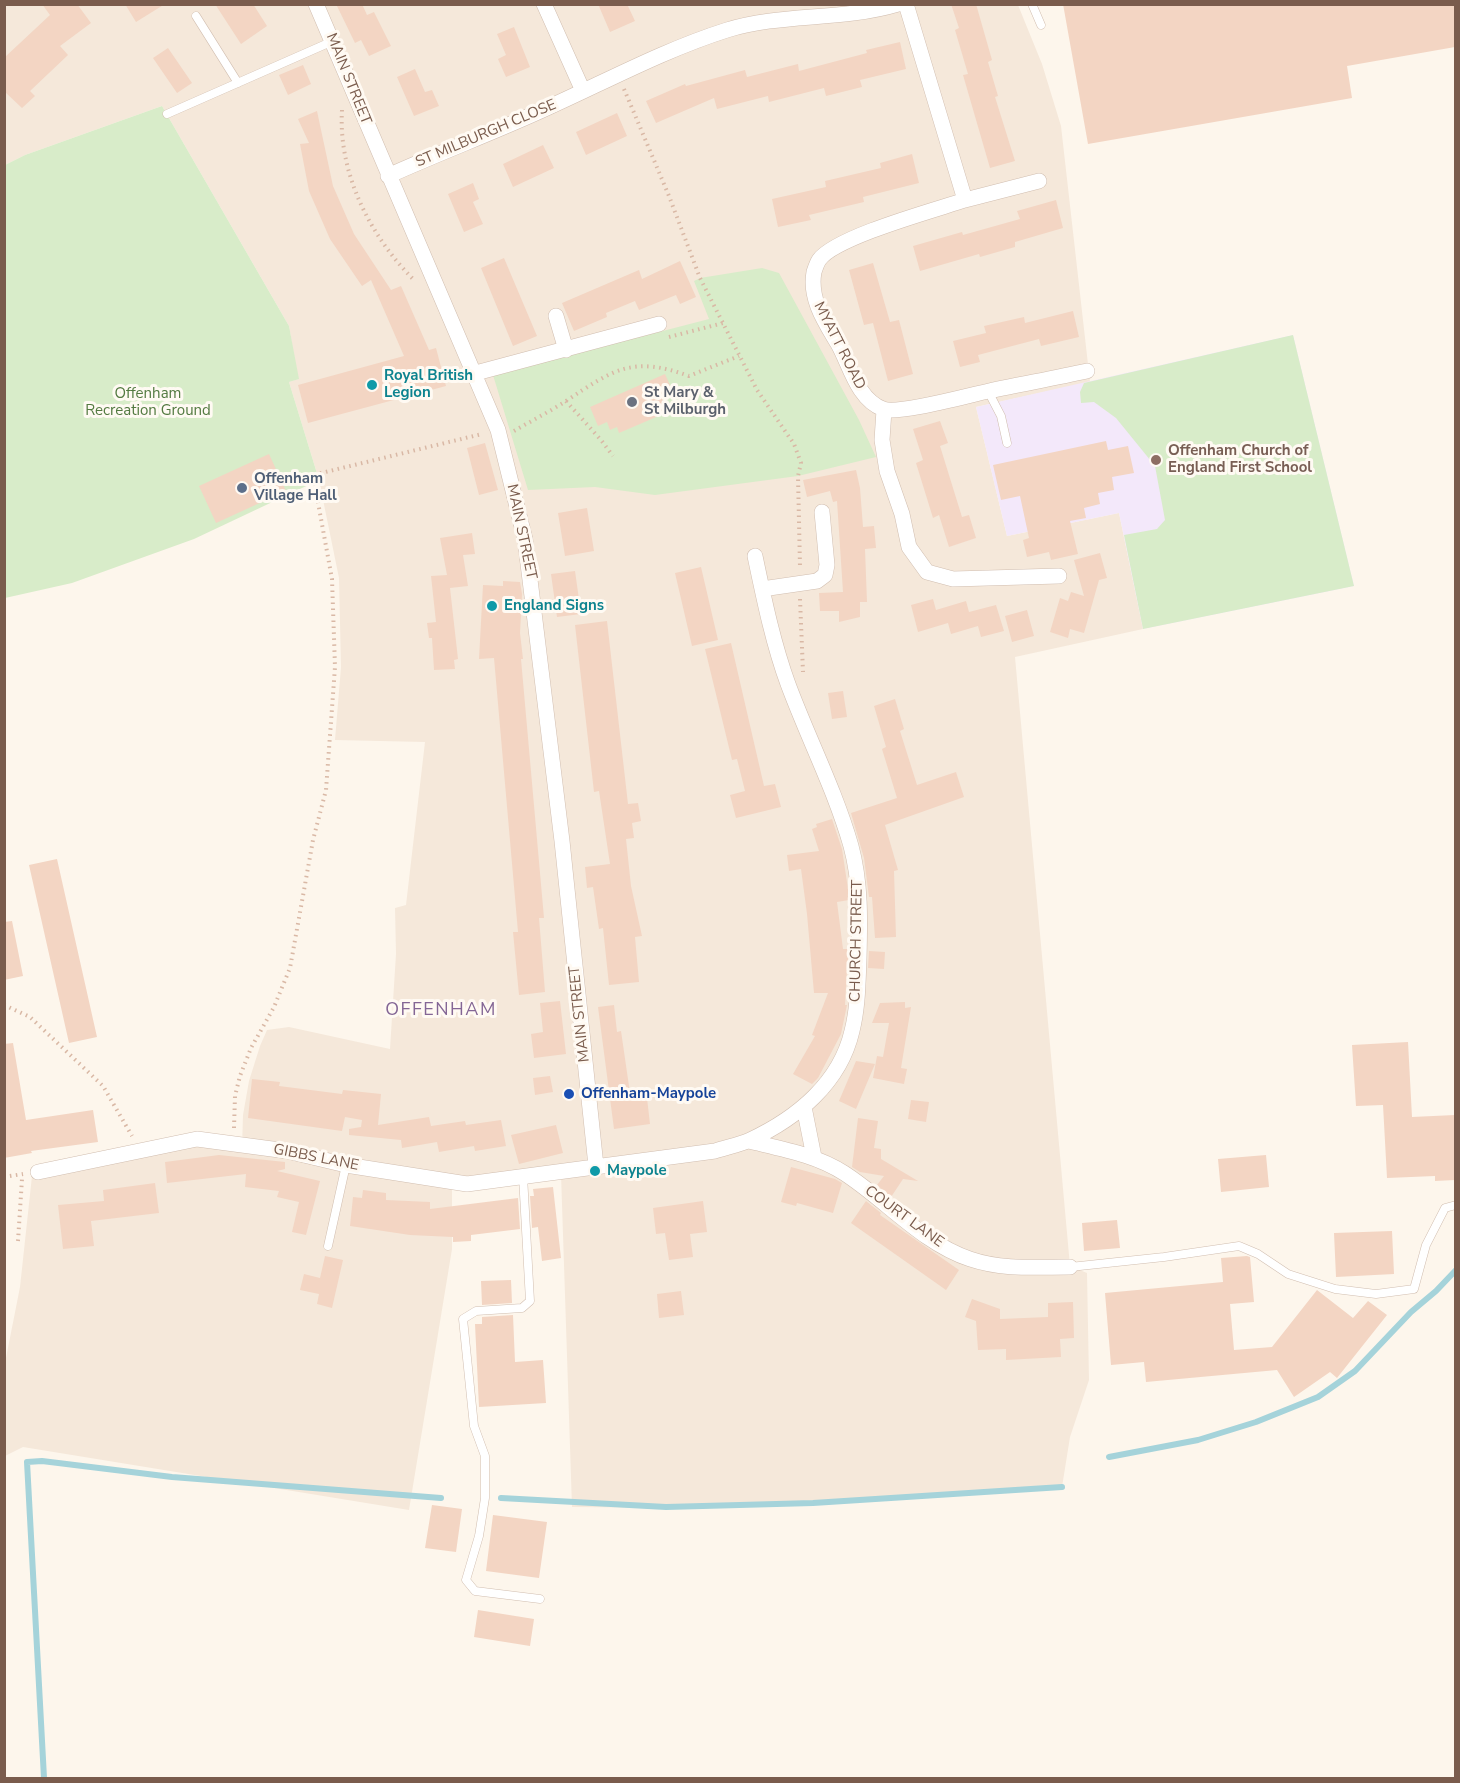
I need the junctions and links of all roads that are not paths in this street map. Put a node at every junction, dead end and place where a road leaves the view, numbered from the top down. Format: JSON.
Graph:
{"nodes":[{"id":1,"x":316,"y":4,"type":"edge"},
{"id":2,"x":544,"y":4,"type":"edge"},
{"id":3,"x":898,"y":4,"type":"edge"},
{"id":4,"x":906,"y":4,"type":"edge"},
{"id":5,"x":1032,"y":4,"type":"edge"},
{"id":6,"x":196,"y":16,"type":"dead end"},
{"id":7,"x":1041,"y":25,"type":"dead end"},
{"id":8,"x":333,"y":40,"type":"junction"},
{"id":9,"x":238,"y":82,"type":"junction"},
{"id":10,"x":584,"y":91,"type":"junction"},
{"id":11,"x":167,"y":114,"type":"dead end"},
{"id":12,"x":388,"y":176,"type":"junction"},
{"id":13,"x":1039,"y":181,"type":"dead end"},
{"id":14,"x":965,"y":200,"type":"junction"},
{"id":15,"x":556,"y":316,"type":"dead end"},
{"id":16,"x":659,"y":324,"type":"dead end"},
{"id":17,"x":566,"y":350,"type":"junction"},
{"id":18,"x":1087,"y":371,"type":"dead end"},
{"id":19,"x":472,"y":374,"type":"junction"},
{"id":20,"x":988,"y":391,"type":"junction"},
{"id":21,"x":884,"y":411,"type":"junction"},
{"id":22,"x":1007,"y":443,"type":"dead end"},
{"id":23,"x":822,"y":512,"type":"dead end"},
{"id":24,"x":755,"y":556,"type":"dead end"},
{"id":25,"x":1059,"y":576,"type":"dead end"},
{"id":26,"x":762,"y":589,"type":"junction"},
{"id":27,"x":804,"y":1107,"type":"junction"},
{"id":28,"x":749,"y":1140,"type":"junction"},
{"id":29,"x":814,"y":1158,"type":"junction"},
{"id":30,"x":346,"y":1165,"type":"junction"},
{"id":31,"x":596,"y":1166,"type":"junction"},
{"id":32,"x":30,"y":1173,"type":"road end"},
{"id":33,"x":523,"y":1176,"type":"junction"},
{"id":34,"x":1455,"y":1205,"type":"edge"},
{"id":35,"x":328,"y":1246,"type":"dead end"},
{"id":36,"x":1070,"y":1267,"type":"joint"},
{"id":37,"x":540,"y":1599,"type":"dead end"}],
"edges":[{"from":1,"to":8,"type":"street","name":"MAIN STREET"},
{"from":2,"to":10,"type":"street"},
{"from":3,"to":10,"type":"street","name":"ST MILBURGH CLOSE"},
{"from":4,"to":14,"type":"street"},
{"from":5,"to":7,"type":"lane"},
{"from":6,"to":9,"type":"lane"},
{"from":8,"to":9,"type":"lane"},
{"from":8,"to":12,"type":"street","name":"MAIN STREET"},
{"from":9,"to":11,"type":"lane"},
{"from":10,"to":12,"type":"street","name":"ST MILBURGH CLOSE"},
{"from":12,"to":19,"type":"street","name":"MAIN STREET"},
{"from":13,"to":14,"type":"street","name":"MYATT ROAD"},
{"from":14,"to":21,"type":"street","name":"MYATT ROAD"},
{"from":15,"to":17,"type":"street"},
{"from":16,"to":17,"type":"street"},
{"from":17,"to":19,"type":"street"},
{"from":18,"to":20,"type":"street"},
{"from":19,"to":31,"type":"street","name":"MAIN STREET"},
{"from":20,"to":21,"type":"street"},
{"from":20,"to":22,"type":"lane"},
{"from":21,"to":25,"type":"street"},
{"from":23,"to":26,"type":"street"},
{"from":24,"to":26,"type":"street","name":"CHURCH STREET"},
{"from":26,"to":27,"type":"street","name":"CHURCH STREET"},
{"from":27,"to":28,"type":"street","name":"CHURCH STREET"},
{"from":27,"to":29,"type":"street"},
{"from":28,"to":29,"type":"street","name":"COURT LANE"},
{"from":28,"to":31,"type":"street","name":"CHURCH STREET"},
{"from":29,"to":36,"type":"street","name":"COURT LANE"},
{"from":30,"to":32,"type":"street","name":"GIBBS LANE"},
{"from":30,"to":33,"type":"street","name":"GIBBS LANE"},
{"from":30,"to":35,"type":"lane"},
{"from":31,"to":33,"type":"street","name":"GIBBS LANE"},
{"from":33,"to":37,"type":"lane"},
{"from":34,"to":36,"type":"lane"}]}
